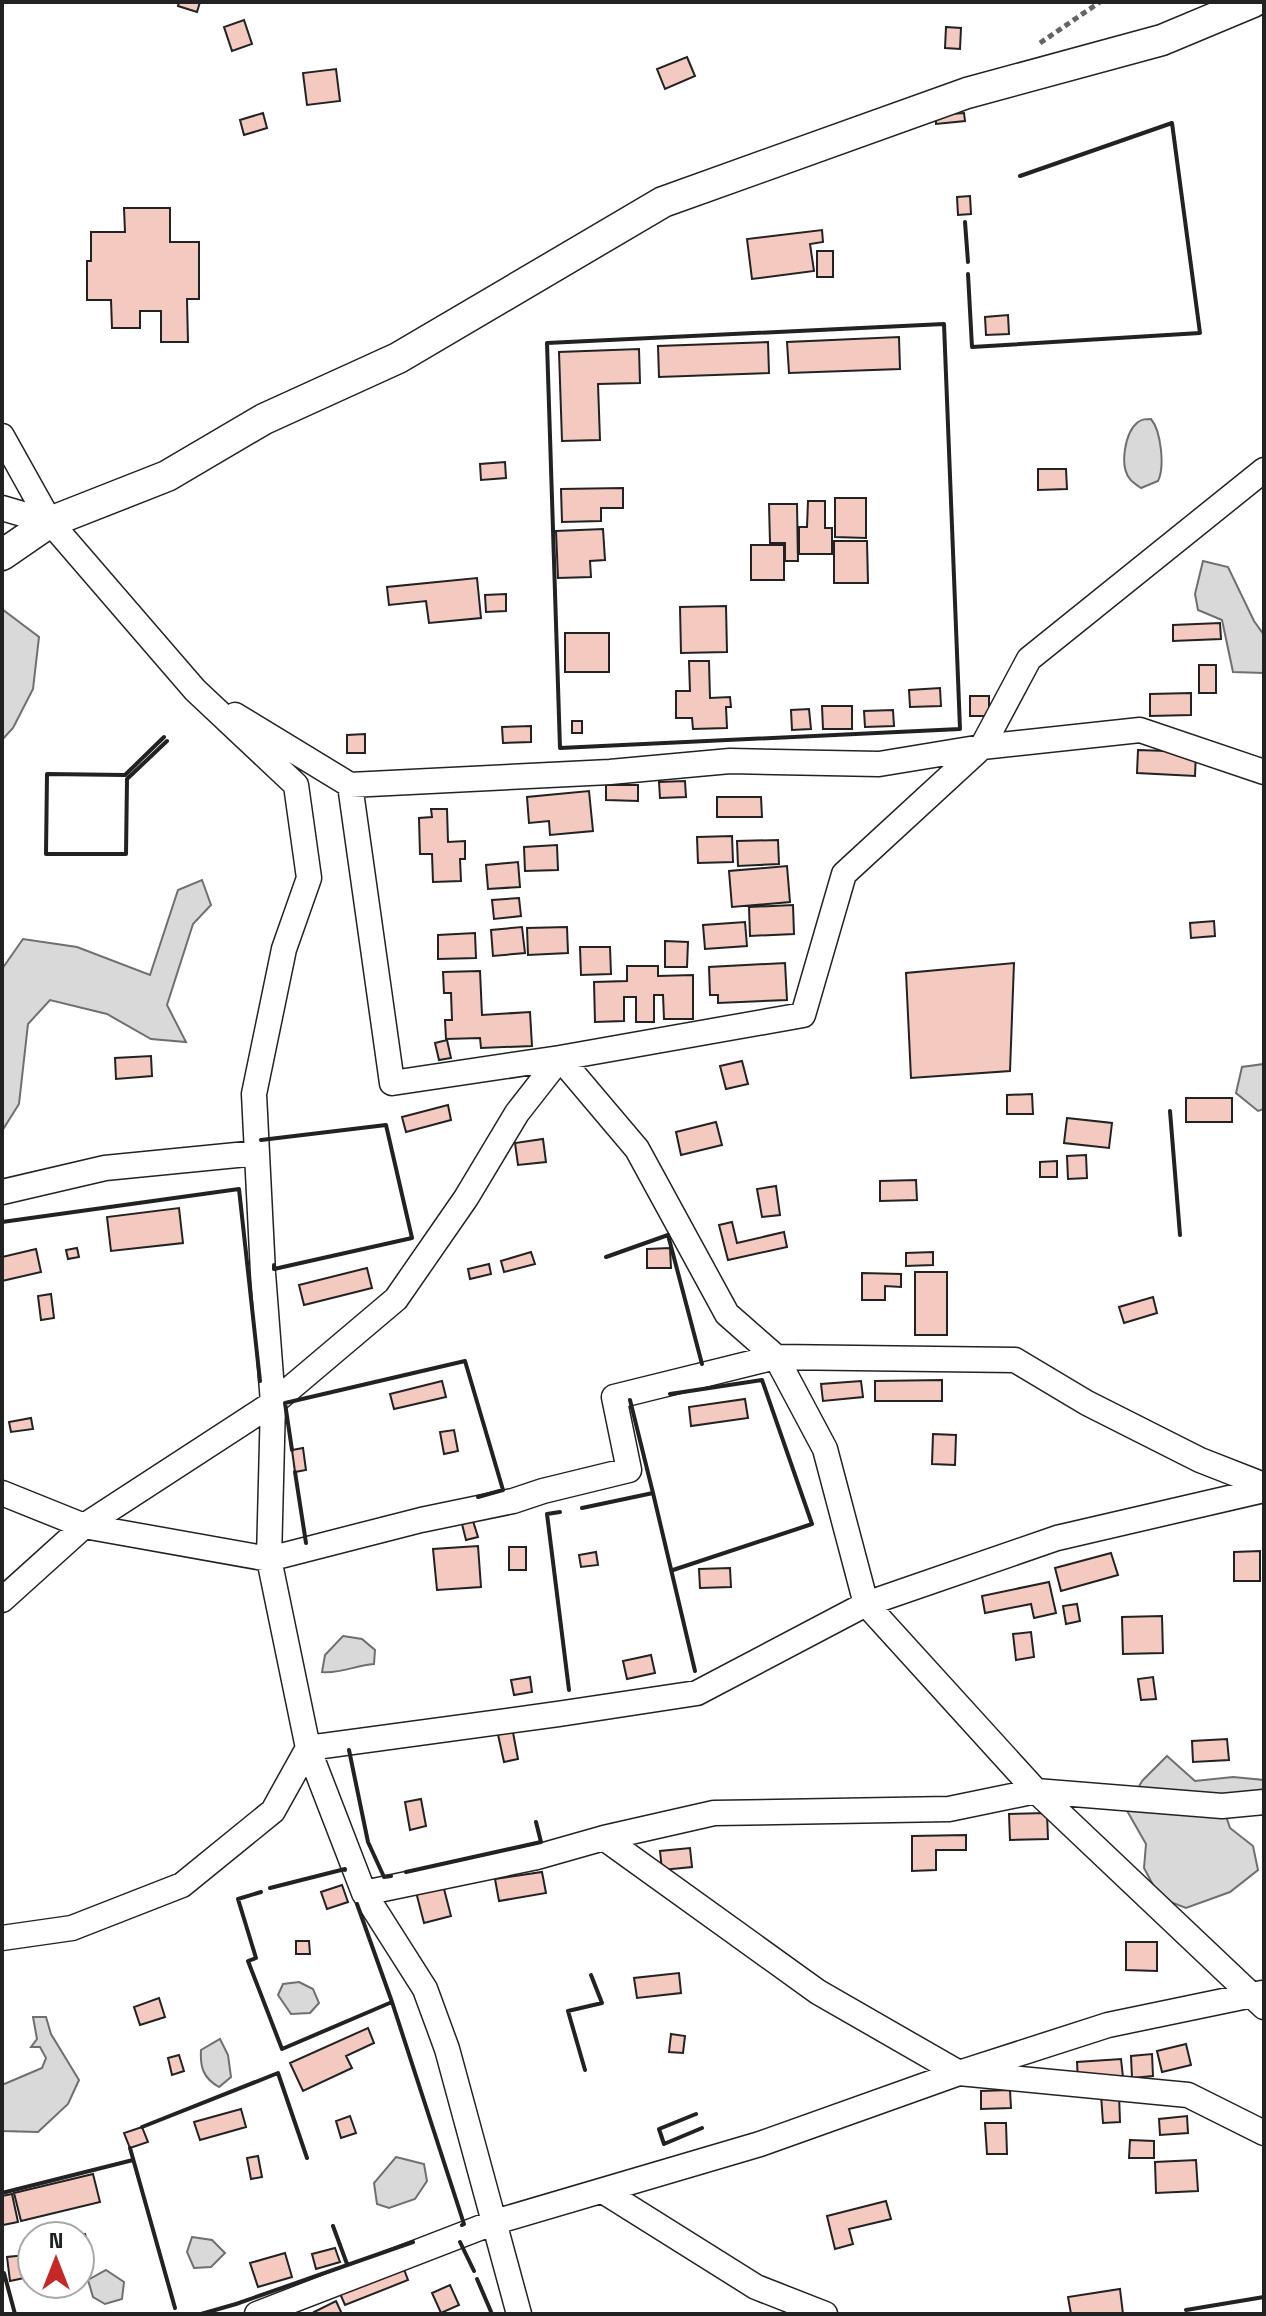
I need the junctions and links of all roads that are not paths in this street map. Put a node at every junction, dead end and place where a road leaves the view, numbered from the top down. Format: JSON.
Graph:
{"nodes":[{"id":1,"x":1253,"y":2,"type":"edge"},
{"id":2,"x":2,"y":436,"type":"edge"},
{"id":3,"x":1264,"y":470,"type":"edge"},
{"id":4,"x":2,"y":508,"type":"edge"},
{"id":5,"x":50,"y":522,"type":"junction"},
{"id":6,"x":2,"y":555,"type":"edge"},
{"id":7,"x":195,"y":690,"type":"junction"},
{"id":8,"x":982,"y":747,"type":"junction"},
{"id":9,"x":1264,"y":772,"type":"edge"},
{"id":10,"x":350,"y":785,"type":"junction"},
{"id":11,"x":560,"y":1058,"type":"junction"},
{"id":12,"x":257,"y":1153,"type":"junction"},
{"id":13,"x":2,"y":1192,"type":"edge"},
{"id":14,"x":776,"y":1357,"type":"junction"},
{"id":15,"x":273,"y":1403,"type":"junction"},
{"id":16,"x":1264,"y":1487,"type":"edge"},
{"id":17,"x":2,"y":1493,"type":"edge"},
{"id":18,"x":84,"y":1526,"type":"junction"},
{"id":19,"x":269,"y":1559,"type":"junction"},
{"id":20,"x":2,"y":1600,"type":"edge"},
{"id":21,"x":866,"y":1604,"type":"junction"},
{"id":22,"x":308,"y":1748,"type":"junction"},
{"id":23,"x":1036,"y":1791,"type":"junction"},
{"id":24,"x":1264,"y":1802,"type":"edge"},
{"id":25,"x":604,"y":1838,"type":"junction"},
{"id":26,"x":364,"y":1893,"type":"junction"},
{"id":27,"x":2,"y":1938,"type":"edge"},
{"id":28,"x":1259,"y":1998,"type":"edge"},
{"id":29,"x":959,"y":2073,"type":"junction"},
{"id":30,"x":1264,"y":2133,"type":"edge"},
{"id":31,"x":603,"y":2191,"type":"junction"},
{"id":32,"x":495,"y":2222,"type":"junction"},
{"id":33,"x":257,"y":2314,"type":"edge"},
{"id":34,"x":519,"y":2314,"type":"edge"},
{"id":35,"x":825,"y":2314,"type":"edge"}],
"edges":[{"from":1,"to":5,"type":"street"},
{"from":2,"to":5,"type":"street"},
{"from":3,"to":8,"type":"street"},
{"from":4,"to":5,"type":"street"},
{"from":5,"to":6,"type":"street"},
{"from":5,"to":7,"type":"street"},
{"from":7,"to":10,"type":"street"},
{"from":7,"to":12,"type":"street"},
{"from":8,"to":9,"type":"street"},
{"from":8,"to":10,"type":"street"},
{"from":8,"to":11,"type":"street"},
{"from":10,"to":11,"type":"street"},
{"from":11,"to":14,"type":"street"},
{"from":11,"to":15,"type":"street"},
{"from":12,"to":13,"type":"street"},
{"from":12,"to":15,"type":"street"},
{"from":14,"to":16,"type":"street"},
{"from":14,"to":19,"type":"street"},
{"from":14,"to":21,"type":"street"},
{"from":15,"to":18,"type":"street"},
{"from":15,"to":19,"type":"street"},
{"from":16,"to":21,"type":"street"},
{"from":17,"to":18,"type":"street"},
{"from":18,"to":19,"type":"street"},
{"from":18,"to":20,"type":"street"},
{"from":19,"to":22,"type":"street"},
{"from":21,"to":22,"type":"street"},
{"from":21,"to":23,"type":"street"},
{"from":22,"to":26,"type":"street"},
{"from":22,"to":27,"type":"street"},
{"from":23,"to":24,"type":"street"},
{"from":23,"to":25,"type":"street"},
{"from":23,"to":28,"type":"street"},
{"from":25,"to":26,"type":"street"},
{"from":25,"to":29,"type":"street"},
{"from":26,"to":32,"type":"street"},
{"from":28,"to":29,"type":"street"},
{"from":29,"to":30,"type":"street"},
{"from":29,"to":31,"type":"street"},
{"from":31,"to":32,"type":"street"},
{"from":31,"to":35,"type":"street"},
{"from":32,"to":33,"type":"street"},
{"from":32,"to":34,"type":"street"}]}
